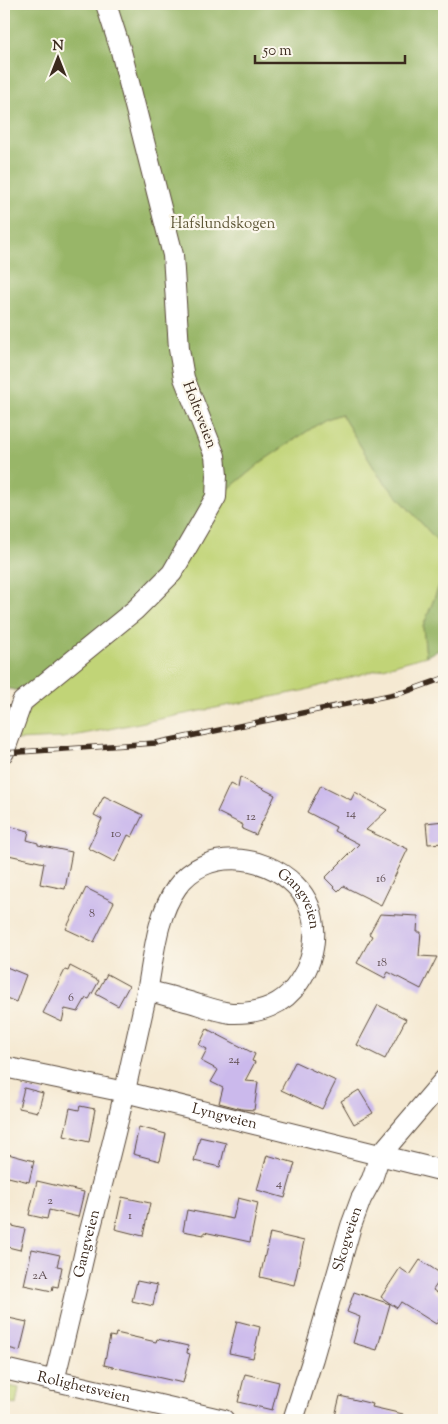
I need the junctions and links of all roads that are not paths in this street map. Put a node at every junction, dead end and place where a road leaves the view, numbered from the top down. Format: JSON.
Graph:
{"nodes":[{"id":1,"x":106,"y":4,"type":"edge"},
{"id":2,"x":4,"y":752,"type":"edge"},
{"id":3,"x":147,"y":990,"type":"junction"},
{"id":4,"x":4,"y":1067,"type":"edge"},
{"id":5,"x":444,"y":1080,"type":"edge"},
{"id":6,"x":125,"y":1092,"type":"junction"},
{"id":7,"x":380,"y":1155,"type":"junction"},
{"id":8,"x":444,"y":1171,"type":"edge"},
{"id":9,"x":4,"y":1369,"type":"edge"},
{"id":10,"x":54,"y":1380,"type":"junction"},
{"id":11,"x":224,"y":1420,"type":"edge"},
{"id":12,"x":293,"y":1420,"type":"edge"}],
"edges":[{"from":1,"to":2,"type":"street","name":"Holteveien"},
{"from":3,"to":3,"type":"street","name":"Gangveien"},
{"from":3,"to":6,"type":"street","name":"Gangveien"},
{"from":4,"to":6,"type":"street","name":"Lyngveien"},
{"from":5,"to":7,"type":"street","name":"Skogveien"},
{"from":6,"to":7,"type":"street","name":"Lyngveien"},
{"from":6,"to":10,"type":"street","name":"Gangveien"},
{"from":7,"to":8,"type":"street","name":"Lyngveien"},
{"from":7,"to":12,"type":"street","name":"Skogveien"},
{"from":9,"to":10,"type":"street","name":"Rolighetsveien"},
{"from":10,"to":11,"type":"street","name":"Rolighetsveien"}]}
